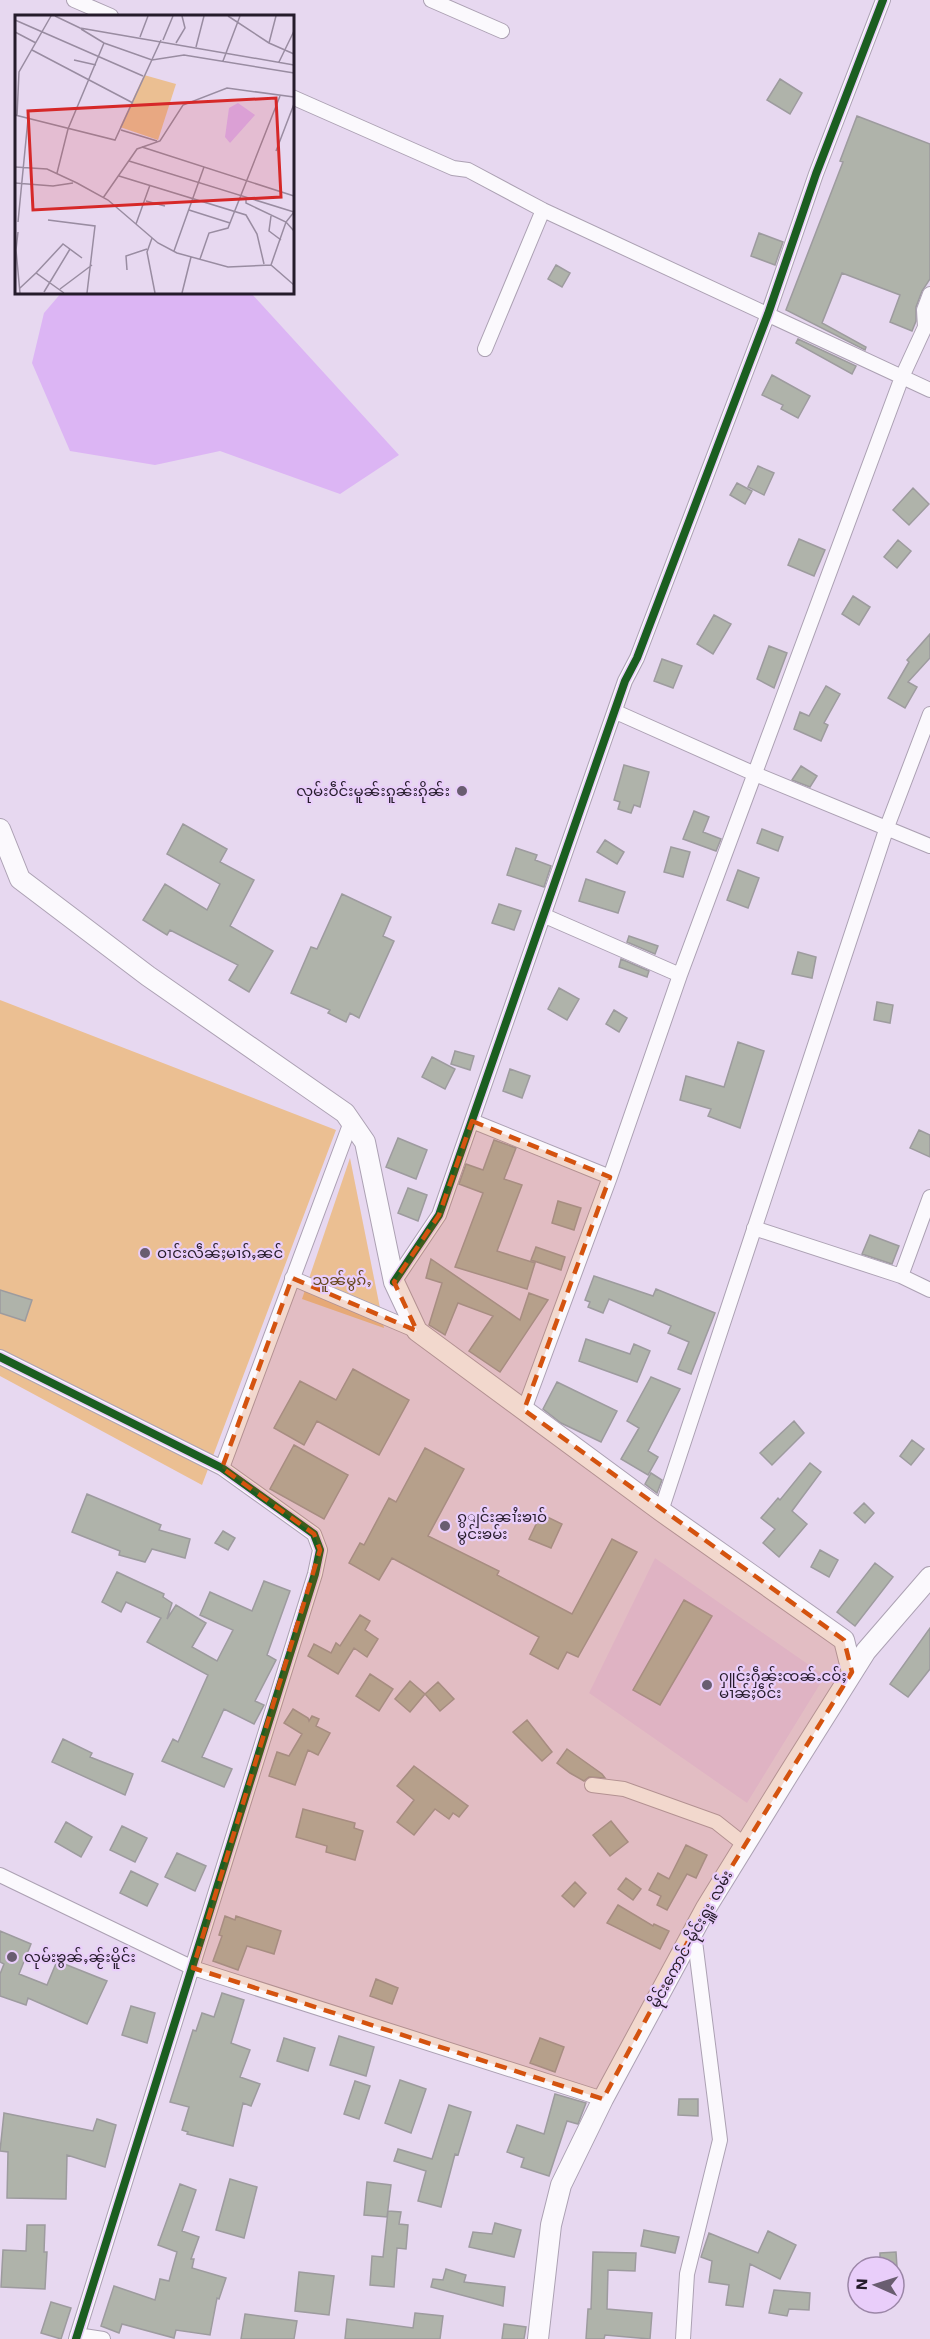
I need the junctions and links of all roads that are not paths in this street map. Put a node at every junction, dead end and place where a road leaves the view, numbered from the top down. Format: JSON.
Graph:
{"nodes":[{"id":1,"x":74,"y":0,"type":"edge"},
{"id":2,"x":431,"y":0,"type":"edge"},
{"id":3,"x":883,"y":0,"type":"edge"},
{"id":4,"x":449,"y":4,"type":"edge"},
{"id":5,"x":109,"y":15,"type":"edge"},
{"id":6,"x":502,"y":31,"type":"dead end"},
{"id":7,"x":294,"y":98,"type":"edge"},
{"id":8,"x":543,"y":210,"type":"junction"},
{"id":9,"x":930,"y":294,"type":"edge"},
{"id":10,"x":768,"y":314,"type":"junction"},
{"id":11,"x":927,"y":328,"type":"edge"},
{"id":12,"x":485,"y":349,"type":"dead end"},
{"id":13,"x":902,"y":377,"type":"junction"},
{"id":14,"x":930,"y":390,"type":"edge"},
{"id":15,"x":616,"y":712,"type":"junction"},
{"id":16,"x":930,"y":714,"type":"edge"},
{"id":17,"x":755,"y":774,"type":"junction"},
{"id":18,"x":887,"y":827,"type":"junction"},
{"id":19,"x":0,"y":829,"type":"edge"},
{"id":20,"x":930,"y":846,"type":"edge"},
{"id":21,"x":545,"y":916,"type":"junction"},
{"id":22,"x":680,"y":975,"type":"junction"},
{"id":23,"x":472,"y":1121,"type":"junction"},
{"id":24,"x":351,"y":1122,"type":"junction"},
{"id":25,"x":610,"y":1177,"type":"junction"},
{"id":26,"x":930,"y":1197,"type":"edge"},
{"id":27,"x":754,"y":1228,"type":"junction"},
{"id":28,"x":901,"y":1276,"type":"junction"},
{"id":29,"x":292,"y":1278,"type":"junction"},
{"id":30,"x":394,"y":1282,"type":"junction"},
{"id":31,"x":930,"y":1290,"type":"edge"},
{"id":32,"x":417,"y":1331,"type":"junction"},
{"id":33,"x":0,"y":1358,"type":"edge"},
{"id":34,"x":524,"y":1410,"type":"junction"},
{"id":35,"x":222,"y":1468,"type":"junction"},
{"id":36,"x":661,"y":1511,"type":"junction"},
{"id":37,"x":930,"y":1577,"type":"edge"},
{"id":38,"x":880,"y":1631,"type":"junction"},
{"id":39,"x":844,"y":1640,"type":"junction"},
{"id":40,"x":852,"y":1672,"type":"junction"},
{"id":41,"x":592,"y":1785,"type":"dead end"},
{"id":42,"x":745,"y":1845,"type":"junction"},
{"id":43,"x":0,"y":1875,"type":"edge"},
{"id":44,"x":694,"y":1933,"type":"junction"},
{"id":45,"x":193,"y":1968,"type":"junction"},
{"id":46,"x":603,"y":2099,"type":"junction"},
{"id":47,"x":76,"y":2337,"type":"edge"},
{"id":48,"x":103,"y":2339,"type":"edge"},
{"id":49,"x":538,"y":2339,"type":"edge"},
{"id":50,"x":683,"y":2339,"type":"edge"}],
"edges":[{"from":1,"to":5,"type":"street"},
{"from":2,"to":4,"type":"street"},
{"from":3,"to":10,"type":"street"},
{"from":4,"to":6,"type":"street"},
{"from":7,"to":8,"type":"street"},
{"from":8,"to":10,"type":"street"},
{"from":8,"to":12,"type":"street"},
{"from":9,"to":11,"type":"street"},
{"from":10,"to":13,"type":"street"},
{"from":10,"to":15,"type":"street"},
{"from":11,"to":13,"type":"street"},
{"from":13,"to":14,"type":"street"},
{"from":13,"to":17,"type":"street"},
{"from":15,"to":17,"type":"street"},
{"from":15,"to":21,"type":"street"},
{"from":16,"to":18,"type":"street"},
{"from":17,"to":18,"type":"street"},
{"from":17,"to":22,"type":"street"},
{"from":18,"to":20,"type":"street"},
{"from":18,"to":27,"type":"street"},
{"from":19,"to":24,"type":"main road"},
{"from":21,"to":22,"type":"street"},
{"from":21,"to":23,"type":"street"},
{"from":22,"to":25,"type":"street"},
{"from":23,"to":25,"type":"street"},
{"from":23,"to":30,"type":"street"},
{"from":24,"to":29,"type":"street"},
{"from":24,"to":30,"type":"main road"},
{"from":25,"to":34,"type":"street"},
{"from":26,"to":28,"type":"street"},
{"from":27,"to":28,"type":"street"},
{"from":27,"to":36,"type":"street"},
{"from":28,"to":31,"type":"street"},
{"from":29,"to":32,"type":"street"},
{"from":29,"to":35,"type":"street"},
{"from":30,"to":32,"type":"main road"},
{"from":32,"to":34,"type":"main road"},
{"from":33,"to":35,"type":"street"},
{"from":34,"to":36,"type":"main road"},
{"from":35,"to":45,"type":"street"},
{"from":36,"to":39,"type":"main road"},
{"from":37,"to":38,"type":"main road","name":"မိုင်းကောင်-မိုင်းရှူး လမ်း"},
{"from":38,"to":39,"type":"main road"},
{"from":38,"to":40,"type":"main road","name":"မိုင်းကောင်-မိုင်းရှူး လမ်း"},
{"from":39,"to":40,"type":"main road"},
{"from":40,"to":42,"type":"main road","name":"မိုင်းကောင်-မိုင်းရှူး လမ်း"},
{"from":41,"to":42,"type":"street"},
{"from":42,"to":44,"type":"main road","name":"မိုင်းကောင်-မိုင်းရှူး လမ်း"},
{"from":43,"to":45,"type":"street"},
{"from":44,"to":46,"type":"main road","name":"မိုင်းကောင်-မိုင်းရှူး လမ်း"},
{"from":44,"to":50,"type":"street"},
{"from":45,"to":46,"type":"street"},
{"from":45,"to":47,"type":"street"},
{"from":46,"to":49,"type":"main road","name":"မိုင်းကောင်-မိုင်းရှူး လမ်း"},
{"from":47,"to":48,"type":"street"}]}
